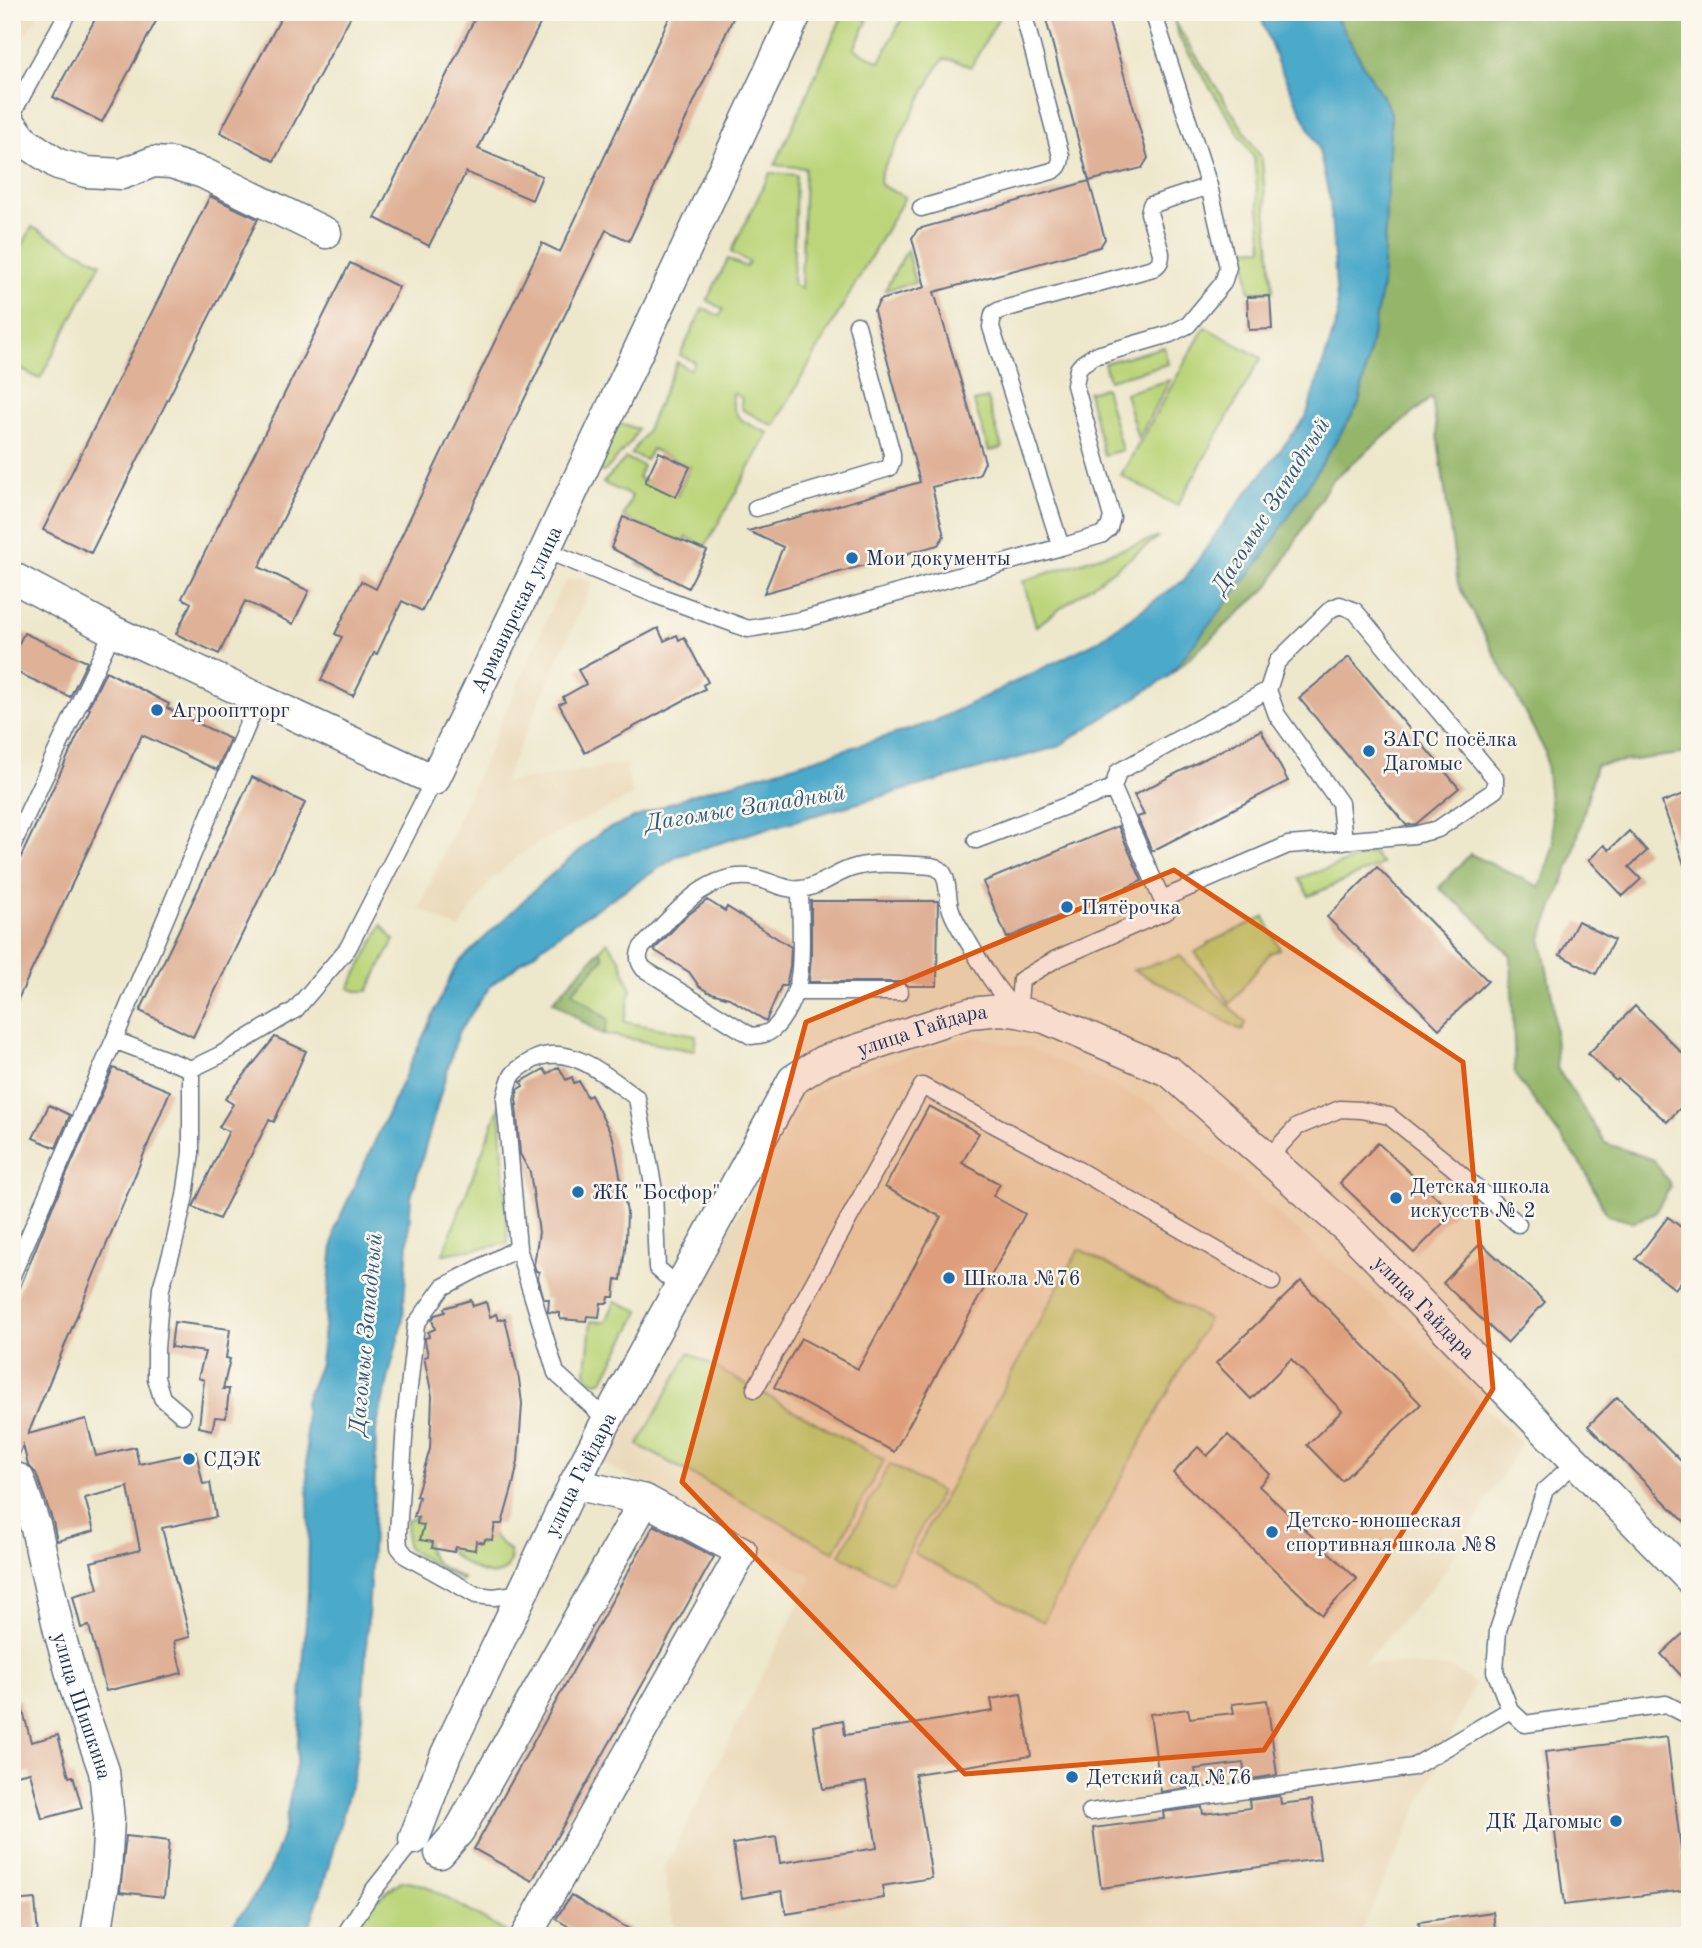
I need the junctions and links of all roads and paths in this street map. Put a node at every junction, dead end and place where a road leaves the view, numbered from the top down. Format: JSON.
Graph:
{"nodes":[{"id":1,"x":68,"y":12,"type":"edge"},
{"id":2,"x":797,"y":12,"type":"edge"},
{"id":3,"x":1153,"y":12,"type":"edge"},
{"id":4,"x":1025,"y":20,"type":"dead end"},
{"id":5,"x":12,"y":114,"type":"edge"},
{"id":6,"x":12,"y":125,"type":"edge"},
{"id":7,"x":1209,"y":187,"type":"junction"},
{"id":8,"x":921,"y":208,"type":"dead end"},
{"id":9,"x":326,"y":233,"type":"dead end"},
{"id":10,"x":856,"y":325,"type":"dead end"},
{"id":11,"x":756,"y":508,"type":"dead end"},
{"id":12,"x":1061,"y":547,"type":"junction"},
{"id":13,"x":545,"y":550,"type":"junction"},
{"id":14,"x":12,"y":577,"type":"edge"},
{"id":15,"x":113,"y":631,"type":"junction"},
{"id":16,"x":1268,"y":690,"type":"junction"},
{"id":17,"x":258,"y":700,"type":"junction"},
{"id":18,"x":434,"y":780,"type":"junction"},
{"id":19,"x":1113,"y":788,"type":"junction"},
{"id":20,"x":976,"y":840,"type":"dead end"},
{"id":21,"x":1344,"y":841,"type":"junction"},
{"id":22,"x":12,"y":846,"type":"edge"},
{"id":23,"x":800,"y":889,"type":"junction"},
{"id":24,"x":1162,"y":899,"type":"junction"},
{"id":25,"x":796,"y":992,"type":"junction"},
{"id":26,"x":900,"y":992,"type":"dead end"},
{"id":27,"x":1018,"y":1012,"type":"junction"},
{"id":28,"x":114,"y":1040,"type":"junction"},
{"id":29,"x":191,"y":1069,"type":"junction"},
{"id":30,"x":1268,"y":1158,"type":"junction"},
{"id":31,"x":1518,"y":1224,"type":"dead end"},
{"id":32,"x":518,"y":1248,"type":"junction"},
{"id":33,"x":12,"y":1275,"type":"edge"},
{"id":34,"x":1272,"y":1282,"type":"dead end"},
{"id":35,"x":679,"y":1287,"type":"junction"},
{"id":36,"x":755,"y":1389,"type":"dead end"},
{"id":37,"x":182,"y":1415,"type":"dead end"},
{"id":38,"x":607,"y":1420,"type":"junction"},
{"id":39,"x":1576,"y":1462,"type":"junction"},
{"id":40,"x":19,"y":1479,"type":"dead end"},
{"id":41,"x":574,"y":1484,"type":"junction"},
{"id":42,"x":645,"y":1500,"type":"junction"},
{"id":43,"x":1690,"y":1579,"type":"edge"},
{"id":44,"x":523,"y":1593,"type":"junction"},
{"id":45,"x":1510,"y":1710,"type":"junction"},
{"id":46,"x":1690,"y":1720,"type":"edge"},
{"id":47,"x":1090,"y":1812,"type":"dead end"},
{"id":48,"x":414,"y":1839,"type":"joint"},
{"id":49,"x":440,"y":1853,"type":"dead end"},
{"id":50,"x":96,"y":1936,"type":"edge"},
{"id":51,"x":344,"y":1936,"type":"edge"},
{"id":52,"x":526,"y":1936,"type":"edge"}],
"edges":[{"from":1,"to":5,"type":"lane"},
{"from":2,"to":13,"type":"street","name":"Армавирская улица"},
{"from":3,"to":7,"type":"lane"},
{"from":4,"to":8,"type":"lane"},
{"from":6,"to":9,"type":"street"},
{"from":7,"to":12,"type":"lane"},
{"from":7,"to":12,"type":"lane"},
{"from":10,"to":11,"type":"lane"},
{"from":12,"to":13,"type":"lane"},
{"from":13,"to":18,"type":"street","name":"Армавирская улица"},
{"from":14,"to":15,"type":"street"},
{"from":15,"to":17,"type":"street"},
{"from":15,"to":22,"type":"lane"},
{"from":16,"to":19,"type":"lane"},
{"from":16,"to":21,"type":"lane"},
{"from":16,"to":21,"type":"lane"},
{"from":17,"to":18,"type":"street"},
{"from":17,"to":28,"type":"lane"},
{"from":18,"to":29,"type":"lane"},
{"from":19,"to":20,"type":"lane"},
{"from":19,"to":24,"type":"lane"},
{"from":21,"to":24,"type":"lane"},
{"from":23,"to":25,"type":"lane"},
{"from":23,"to":25,"type":"lane"},
{"from":23,"to":27,"type":"lane"},
{"from":24,"to":27,"type":"lane"},
{"from":25,"to":26,"type":"lane"},
{"from":27,"to":30,"type":"street","name":"улица Гайдара"},
{"from":27,"to":35,"type":"street","name":"улица Гайдара"},
{"from":28,"to":29,"type":"lane"},
{"from":28,"to":33,"type":"lane"},
{"from":29,"to":37,"type":"lane"},
{"from":30,"to":31,"type":"lane"},
{"from":30,"to":39,"type":"street","name":"улица Гайдара"},
{"from":32,"to":35,"type":"lane"},
{"from":32,"to":38,"type":"lane"},
{"from":32,"to":44,"type":"lane"},
{"from":34,"to":36,"type":"lane"},
{"from":35,"to":38,"type":"street","name":"улица Гайдара"},
{"from":38,"to":41,"type":"street","name":"улица Гайдара"},
{"from":39,"to":43,"type":"street","name":"улица Гайдара"},
{"from":39,"to":45,"type":"lane"},
{"from":40,"to":50,"type":"street","name":"улица Шишкина"},
{"from":41,"to":42,"type":"street"},
{"from":41,"to":44,"type":"street","name":"улица Гайдара"},
{"from":42,"to":49,"type":"street"},
{"from":42,"to":52,"type":"street"},
{"from":44,"to":48,"type":"street","name":"улица Гайдара"},
{"from":45,"to":46,"type":"lane"},
{"from":45,"to":47,"type":"lane"},
{"from":48,"to":51,"type":"lane"}]}
